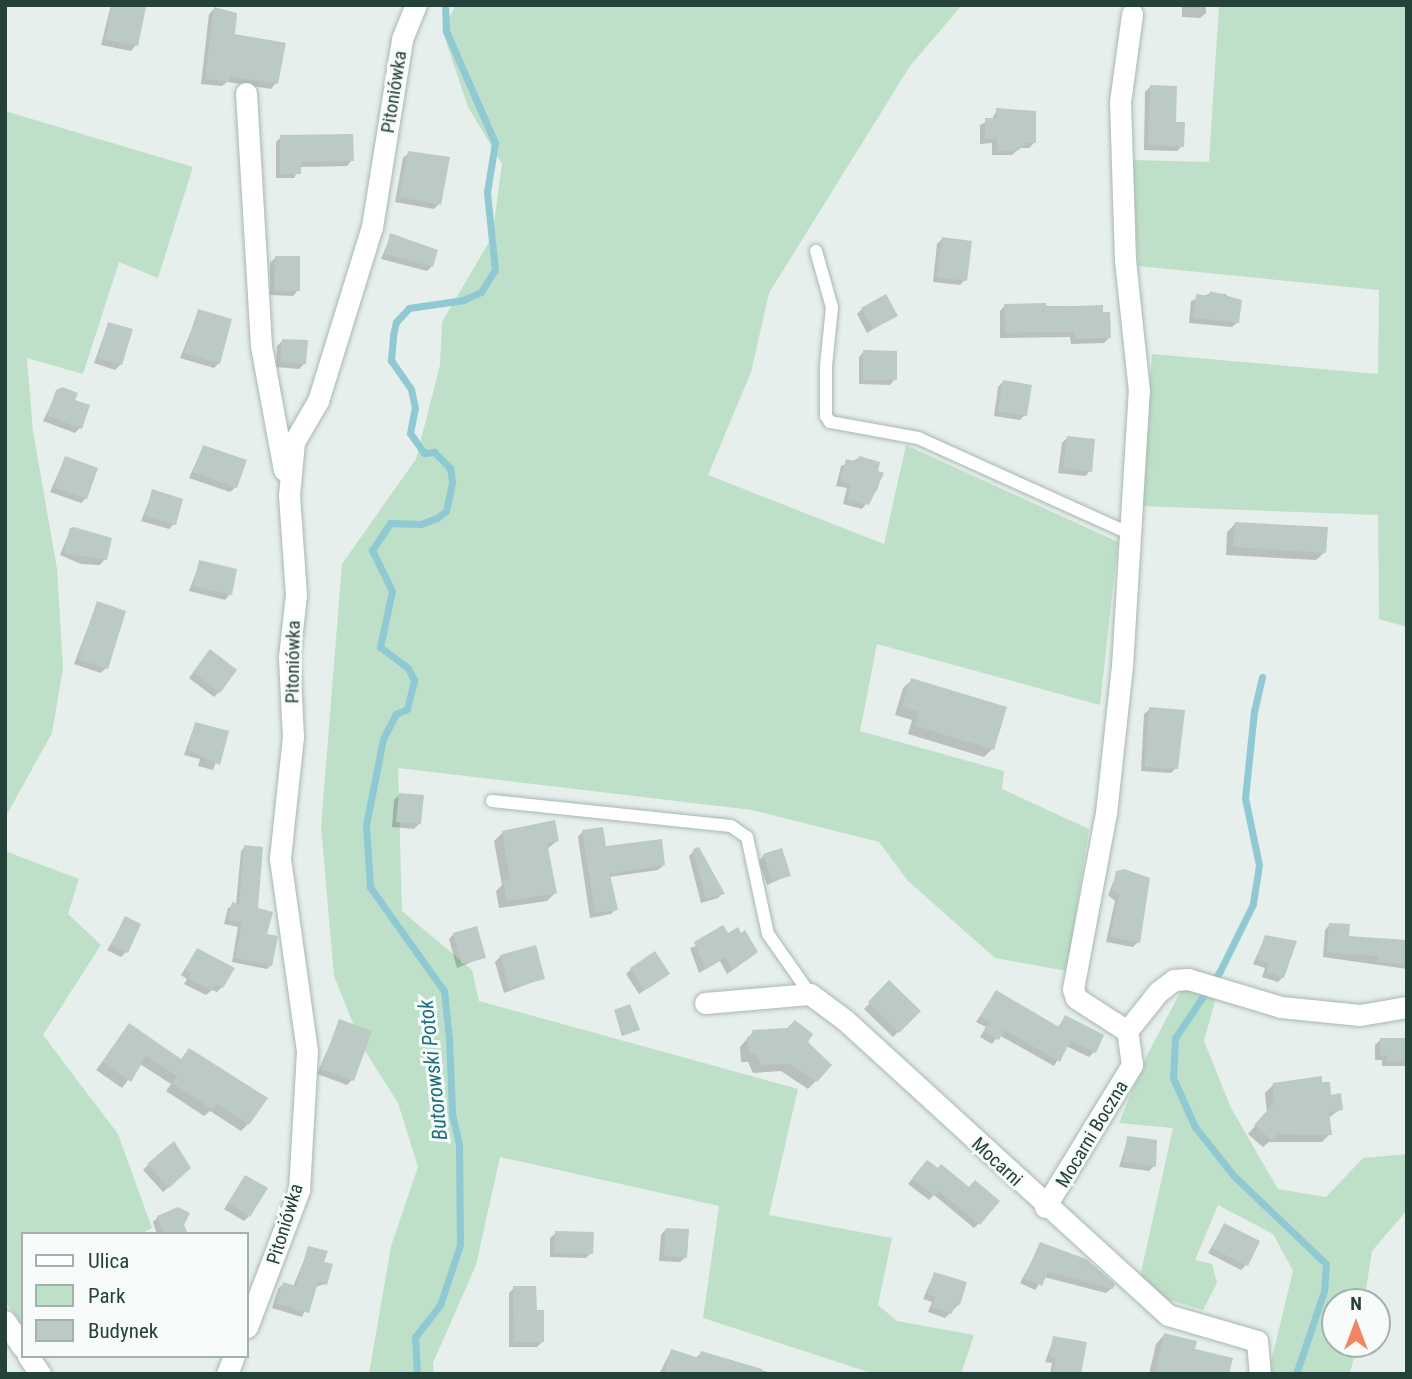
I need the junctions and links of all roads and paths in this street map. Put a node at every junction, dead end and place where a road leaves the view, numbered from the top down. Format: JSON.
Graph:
{"nodes":[{"id":1,"x":416,"y":5,"type":"edge"},
{"id":2,"x":1132,"y":14,"type":"dead end"},
{"id":3,"x":246,"y":93,"type":"dead end"},
{"id":4,"x":816,"y":251,"type":"dead end"},
{"id":5,"x":289,"y":495,"type":"junction"},
{"id":6,"x":1128,"y":533,"type":"junction"},
{"id":7,"x":492,"y":802,"type":"dead end"},
{"id":8,"x":810,"y":994,"type":"junction"},
{"id":9,"x":705,"y":1003,"type":"dead end"},
{"id":10,"x":1407,"y":1007,"type":"edge"},
{"id":11,"x":1127,"y":1031,"type":"junction"},
{"id":12,"x":1045,"y":1207,"type":"junction"},
{"id":13,"x":5,"y":1321,"type":"edge"},
{"id":14,"x":248,"y":1324,"type":"edge"},
{"id":15,"x":21,"y":1345,"type":"edge"},
{"id":16,"x":29,"y":1358,"type":"edge"},
{"id":17,"x":40,"y":1374,"type":"edge"},
{"id":18,"x":1260,"y":1374,"type":"edge"}],
"edges":[{"from":1,"to":5,"type":"street","name":"Pitoniówka"},
{"from":2,"to":6,"type":"street"},
{"from":3,"to":5,"type":"street"},
{"from":4,"to":6,"type":"lane"},
{"from":5,"to":14,"type":"street","name":"Pitoniówka"},
{"from":6,"to":11,"type":"street"},
{"from":7,"to":8,"type":"lane"},
{"from":8,"to":9,"type":"street"},
{"from":8,"to":12,"type":"street","name":"Mocarni"},
{"from":10,"to":11,"type":"street"},
{"from":11,"to":12,"type":"street","name":"Mocarni Boczna"},
{"from":12,"to":18,"type":"street","name":"Mocarni"},
{"from":13,"to":15,"type":"street"},
{"from":16,"to":17,"type":"street"}]}
